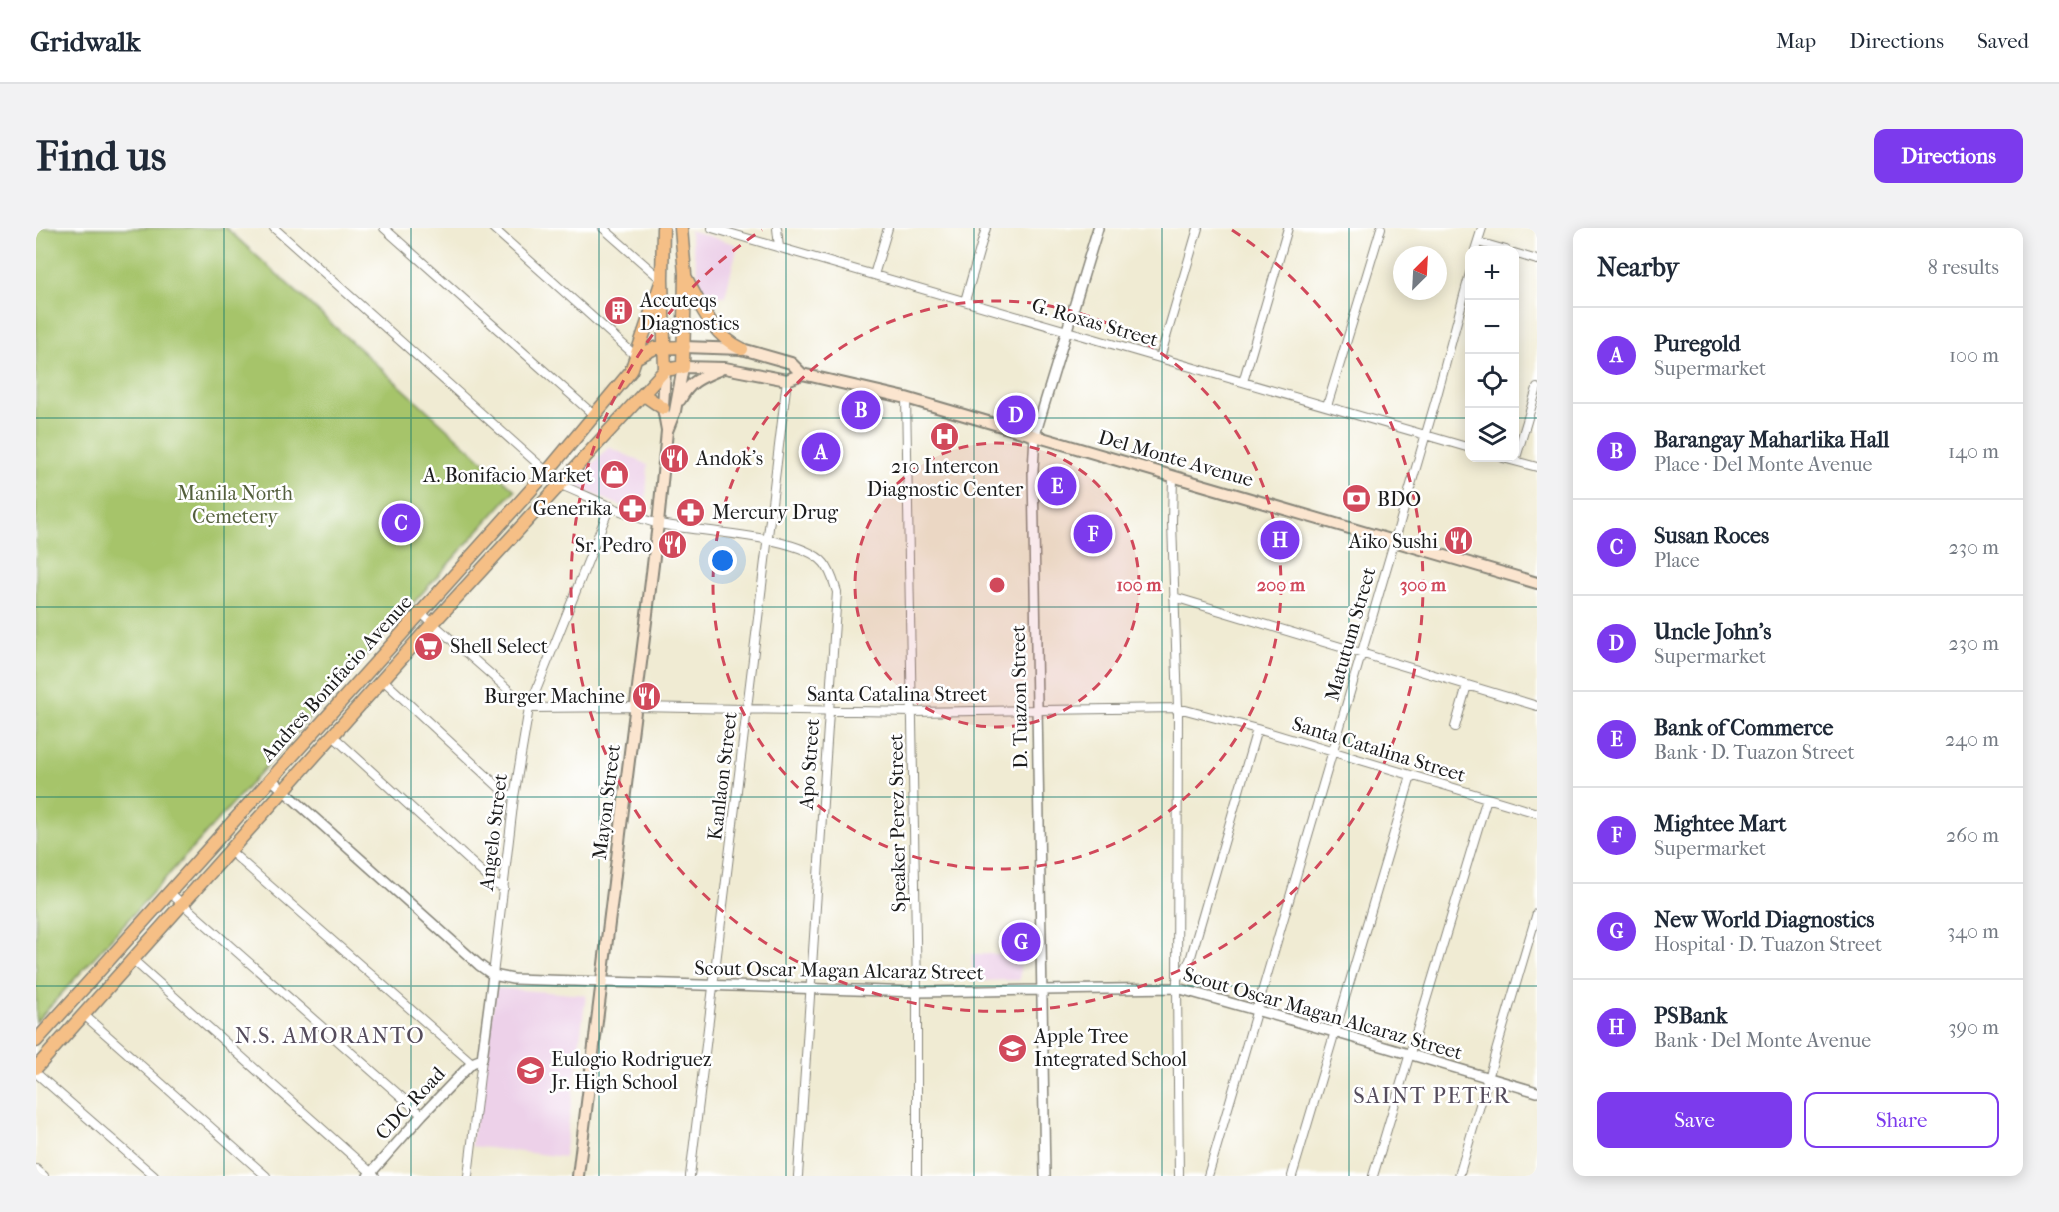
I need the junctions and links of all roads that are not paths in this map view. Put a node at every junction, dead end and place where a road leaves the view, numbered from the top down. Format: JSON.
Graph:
{"nodes":[{"id":1,"x":274,"y":228,"type":"edge"},
{"id":2,"x":384,"y":228,"type":"edge"},
{"id":3,"x":493,"y":228,"type":"edge"},
{"id":4,"x":603,"y":228,"type":"edge"},
{"id":5,"x":663,"y":228,"type":"edge"},
{"id":6,"x":681,"y":228,"type":"edge"},
{"id":7,"x":712,"y":228,"type":"edge"},
{"id":8,"x":777,"y":228,"type":"edge"},
{"id":9,"x":888,"y":228,"type":"edge"},
{"id":10,"x":986,"y":228,"type":"edge"},
{"id":11,"x":1098,"y":228,"type":"edge"},
{"id":12,"x":1198,"y":228,"type":"edge"},
{"id":13,"x":1288,"y":228,"type":"edge"},
{"id":14,"x":1381,"y":228,"type":"edge"},
{"id":15,"x":1482,"y":228,"type":"edge"},
{"id":16,"x":1478,"y":242,"type":"junction"},
{"id":17,"x":1476,"y":246,"type":"edge"},
{"id":18,"x":1492,"y":246,"type":"edge"},
{"id":19,"x":779,"y":247,"type":"junction"},
{"id":20,"x":1519,"y":254,"type":"edge"},
{"id":21,"x":1537,"y":260,"type":"edge"},
{"id":22,"x":684,"y":274,"type":"junction"},
{"id":23,"x":874,"y":275,"type":"junction"},
{"id":24,"x":662,"y":280,"type":"junction"},
{"id":25,"x":1465,"y":291,"type":"edge"},
{"id":26,"x":965,"y":301,"type":"junction"},
{"id":27,"x":1067,"y":331,"type":"junction"},
{"id":28,"x":684,"y":346,"type":"junction"},
{"id":29,"x":664,"y":347,"type":"junction"},
{"id":30,"x":742,"y":349,"type":"junction"},
{"id":31,"x":637,"y":357,"type":"junction"},
{"id":32,"x":1160,"y":358,"type":"junction"},
{"id":33,"x":683,"y":367,"type":"junction"},
{"id":34,"x":725,"y":368,"type":"junction"},
{"id":35,"x":665,"y":370,"type":"junction"},
{"id":36,"x":802,"y":374,"type":"junction"},
{"id":37,"x":787,"y":380,"type":"junction"},
{"id":38,"x":1243,"y":382,"type":"junction"},
{"id":39,"x":1537,"y":388,"type":"edge"},
{"id":40,"x":641,"y":396,"type":"junction"},
{"id":41,"x":906,"y":398,"type":"junction"},
{"id":42,"x":1327,"y":406,"type":"junction"},
{"id":43,"x":669,"y":410,"type":"junction"},
{"id":44,"x":595,"y":416,"type":"junction"},
{"id":45,"x":1035,"y":435,"type":"junction"},
{"id":46,"x":1425,"y":435,"type":"junction"},
{"id":47,"x":1465,"y":447,"type":"edge"},
{"id":48,"x":1519,"y":448,"type":"edge"},
{"id":49,"x":1519,"y":462,"type":"edge"},
{"id":50,"x":1537,"y":467,"type":"edge"},
{"id":51,"x":547,"y":472,"type":"junction"},
{"id":52,"x":1173,"y":476,"type":"junction"},
{"id":53,"x":561,"y":484,"type":"junction"},
{"id":54,"x":610,"y":506,"type":"junction"},
{"id":55,"x":658,"y":524,"type":"junction"},
{"id":56,"x":767,"y":539,"type":"junction"},
{"id":57,"x":1394,"y":542,"type":"junction"},
{"id":58,"x":1537,"y":583,"type":"edge"},
{"id":59,"x":1174,"y":597,"type":"junction"},
{"id":60,"x":421,"y":613,"type":"junction"},
{"id":61,"x":433,"y":623,"type":"junction"},
{"id":62,"x":1361,"y":654,"type":"junction"},
{"id":63,"x":383,"y":680,"type":"junction"},
{"id":64,"x":1467,"y":685,"type":"junction"},
{"id":65,"x":1537,"y":706,"type":"edge"},
{"id":66,"x":636,"y":707,"type":"junction"},
{"id":67,"x":529,"y":708,"type":"junction"},
{"id":68,"x":1178,"y":708,"type":"junction"},
{"id":69,"x":747,"y":710,"type":"junction"},
{"id":70,"x":829,"y":711,"type":"junction"},
{"id":71,"x":1036,"y":711,"type":"junction"},
{"id":72,"x":912,"y":712,"type":"junction"},
{"id":73,"x":1455,"y":727,"type":"dead end"},
{"id":74,"x":1257,"y":729,"type":"junction"},
{"id":75,"x":333,"y":736,"type":"junction"},
{"id":76,"x":1332,"y":752,"type":"junction"},
{"id":77,"x":1410,"y":776,"type":"junction"},
{"id":78,"x":271,"y":779,"type":"junction"},
{"id":79,"x":283,"y":791,"type":"junction"},
{"id":80,"x":514,"y":797,"type":"junction"},
{"id":81,"x":1487,"y":798,"type":"junction"},
{"id":82,"x":1537,"y":813,"type":"edge"},
{"id":83,"x":230,"y":851,"type":"junction"},
{"id":84,"x":504,"y":888,"type":"junction"},
{"id":85,"x":169,"y":892,"type":"junction"},
{"id":86,"x":183,"y":904,"type":"junction"},
{"id":87,"x":1537,"y":913,"type":"edge"},
{"id":88,"x":132,"y":959,"type":"junction"},
{"id":89,"x":493,"y":975,"type":"junction"},
{"id":90,"x":1177,"y":977,"type":"junction"},
{"id":91,"x":603,"y":982,"type":"junction"},
{"id":92,"x":713,"y":986,"type":"junction"},
{"id":93,"x":810,"y":988,"type":"junction"},
{"id":94,"x":1177,"y":988,"type":"junction"},
{"id":95,"x":1042,"y":990,"type":"junction"},
{"id":96,"x":917,"y":992,"type":"junction"},
{"id":97,"x":1256,"y":1010,"type":"junction"},
{"id":98,"x":83,"y":1014,"type":"junction"},
{"id":99,"x":1334,"y":1032,"type":"junction"},
{"id":100,"x":36,"y":1041,"type":"edge"},
{"id":101,"x":1410,"y":1055,"type":"junction"},
{"id":102,"x":477,"y":1061,"type":"junction"},
{"id":103,"x":36,"y":1070,"type":"edge"},
{"id":104,"x":1488,"y":1079,"type":"junction"},
{"id":105,"x":1537,"y":1092,"type":"edge"},
{"id":106,"x":422,"y":1115,"type":"junction"},
{"id":107,"x":36,"y":1169,"type":"edge"},
{"id":108,"x":371,"y":1175,"type":"edge"},
{"id":109,"x":44,"y":1176,"type":"edge"},
{"id":110,"x":154,"y":1176,"type":"edge"},
{"id":111,"x":266,"y":1176,"type":"edge"},
{"id":112,"x":468,"y":1176,"type":"edge"},
{"id":113,"x":578,"y":1176,"type":"edge"},
{"id":114,"x":690,"y":1176,"type":"edge"},
{"id":115,"x":798,"y":1176,"type":"edge"},
{"id":116,"x":917,"y":1176,"type":"edge"},
{"id":117,"x":1045,"y":1176,"type":"edge"},
{"id":118,"x":1179,"y":1176,"type":"edge"},
{"id":119,"x":1208,"y":1176,"type":"edge"},
{"id":120,"x":1292,"y":1176,"type":"edge"},
{"id":121,"x":1373,"y":1176,"type":"edge"},
{"id":122,"x":1459,"y":1176,"type":"edge"}],
"edges":[{"from":1,"to":51,"type":"street"},
{"from":2,"to":44,"type":"street"},
{"from":3,"to":31,"type":"street"},
{"from":4,"to":24,"type":"street"},
{"from":5,"to":24,"type":"main road"},
{"from":6,"to":22,"type":"main road"},
{"from":7,"to":19,"type":"street","name":"G. Roxas Street"},
{"from":8,"to":19,"type":"street"},
{"from":9,"to":23,"type":"street"},
{"from":10,"to":26,"type":"street"},
{"from":11,"to":27,"type":"street","name":"D. Tuazon Street"},
{"from":12,"to":32,"type":"street"},
{"from":13,"to":38,"type":"street"},
{"from":14,"to":42,"type":"street"},
{"from":15,"to":16,"type":"street"},
{"from":16,"to":17,"type":"street"},
{"from":16,"to":18,"type":"street"},
{"from":19,"to":23,"type":"street","name":"G. Roxas Street"},
{"from":20,"to":21,"type":"street"},
{"from":22,"to":28,"type":"main road"},
{"from":22,"to":30,"type":"main road"},
{"from":23,"to":26,"type":"street","name":"G. Roxas Street"},
{"from":24,"to":29,"type":"main road"},
{"from":24,"to":31,"type":"main road","name":"Andres Bonifacio Avenue"},
{"from":25,"to":46,"type":"street","name":"Matutum Street"},
{"from":26,"to":27,"type":"street","name":"G. Roxas Street"},
{"from":27,"to":32,"type":"street","name":"G. Roxas Street"},
{"from":27,"to":45,"type":"street","name":"D. Tuazon Street"},
{"from":28,"to":29,"type":"main road"},
{"from":28,"to":30,"type":"main road","name":"Del Monte Avenue"},
{"from":28,"to":33,"type":"main road"},
{"from":29,"to":31,"type":"main road"},
{"from":29,"to":35,"type":"main road"},
{"from":30,"to":36,"type":"main road","name":"Del Monte Avenue"},
{"from":31,"to":44,"type":"main road","name":"Andres Bonifacio Avenue"},
{"from":32,"to":38,"type":"street","name":"G. Roxas Street"},
{"from":33,"to":34,"type":"main road"},
{"from":33,"to":35,"type":"main road"},
{"from":33,"to":43,"type":"main road","name":"Mayon Street"},
{"from":34,"to":37,"type":"main road"},
{"from":34,"to":43,"type":"main road"},
{"from":35,"to":40,"type":"main road","name":"Andres Bonifacio Avenue"},
{"from":35,"to":43,"type":"main road","name":"Mayon Street"},
{"from":36,"to":37,"type":"main road"},
{"from":36,"to":41,"type":"main road","name":"Del Monte Avenue"},
{"from":37,"to":56,"type":"street","name":"Kanlaon Street"},
{"from":38,"to":42,"type":"street","name":"G. Roxas Street"},
{"from":39,"to":48,"type":"street"},
{"from":40,"to":43,"type":"main road"},
{"from":40,"to":53,"type":"main road","name":"Andres Bonifacio Avenue"},
{"from":41,"to":45,"type":"main road","name":"Del Monte Avenue"},
{"from":41,"to":72,"type":"street","name":"Speaker Perez Street"},
{"from":42,"to":46,"type":"street","name":"G. Roxas Street"},
{"from":43,"to":55,"type":"main road","name":"Mayon Street"},
{"from":44,"to":51,"type":"main road","name":"Andres Bonifacio Avenue"},
{"from":45,"to":52,"type":"main road","name":"Del Monte Avenue"},
{"from":45,"to":71,"type":"street","name":"D. Tuazon Street"},
{"from":46,"to":47,"type":"street","name":"G. Roxas Street"},
{"from":46,"to":57,"type":"street","name":"Matutum Street"},
{"from":49,"to":50,"type":"street"},
{"from":51,"to":60,"type":"main road","name":"Andres Bonifacio Avenue"},
{"from":52,"to":57,"type":"main road","name":"Del Monte Avenue"},
{"from":52,"to":59,"type":"street"},
{"from":53,"to":54,"type":"street","name":"Apo Street"},
{"from":53,"to":61,"type":"main road","name":"Andres Bonifacio Avenue"},
{"from":54,"to":55,"type":"street","name":"Apo Street"},
{"from":54,"to":67,"type":"street","name":"Angelo Street"},
{"from":55,"to":56,"type":"street","name":"Apo Street"},
{"from":55,"to":66,"type":"main road","name":"Mayon Street"},
{"from":56,"to":69,"type":"street","name":"Kanlaon Street"},
{"from":56,"to":70,"type":"street","name":"Apo Street"},
{"from":57,"to":58,"type":"main road","name":"Del Monte Avenue"},
{"from":57,"to":62,"type":"street","name":"Matutum Street"},
{"from":59,"to":62,"type":"street"},
{"from":59,"to":68,"type":"street"},
{"from":60,"to":61,"type":"street"},
{"from":60,"to":78,"type":"main road","name":"Andres Bonifacio Avenue"},
{"from":61,"to":63,"type":"main road","name":"Andres Bonifacio Avenue"},
{"from":61,"to":67,"type":"street"},
{"from":62,"to":64,"type":"street"},
{"from":62,"to":76,"type":"street","name":"Matutum Street"},
{"from":63,"to":75,"type":"main road","name":"Andres Bonifacio Avenue"},
{"from":63,"to":80,"type":"street"},
{"from":64,"to":65,"type":"street"},
{"from":64,"to":73,"type":"street"},
{"from":66,"to":67,"type":"street","name":"Santa Catalina Street"},
{"from":66,"to":69,"type":"street","name":"Santa Catalina Street"},
{"from":66,"to":91,"type":"main road","name":"Mayon Street"},
{"from":67,"to":80,"type":"street","name":"Angelo Street"},
{"from":68,"to":71,"type":"street","name":"Santa Catalina Street"},
{"from":68,"to":74,"type":"street","name":"Santa Catalina Street"},
{"from":68,"to":90,"type":"street"},
{"from":69,"to":70,"type":"street","name":"Santa Catalina Street"},
{"from":69,"to":92,"type":"street","name":"Kanlaon Street"},
{"from":70,"to":72,"type":"street","name":"Santa Catalina Street"},
{"from":70,"to":93,"type":"street","name":"Apo Street"},
{"from":71,"to":72,"type":"street","name":"Santa Catalina Street"},
{"from":71,"to":95,"type":"street","name":"D. Tuazon Street"},
{"from":72,"to":96,"type":"street","name":"Speaker Perez Street"},
{"from":74,"to":76,"type":"street","name":"Santa Catalina Street"},
{"from":74,"to":90,"type":"street"},
{"from":75,"to":79,"type":"main road","name":"Andres Bonifacio Avenue"},
{"from":75,"to":84,"type":"street"},
{"from":76,"to":77,"type":"street","name":"Santa Catalina Street"},
{"from":76,"to":97,"type":"street","name":"Matutum Street"},
{"from":77,"to":81,"type":"street","name":"Santa Catalina Street"},
{"from":77,"to":99,"type":"street"},
{"from":78,"to":79,"type":"street","name":"Scout Oscar Magan Alcaraz Street"},
{"from":78,"to":85,"type":"main road","name":"Andres Bonifacio Avenue"},
{"from":79,"to":83,"type":"main road","name":"Andres Bonifacio Avenue"},
{"from":79,"to":89,"type":"street","name":"Scout Oscar Magan Alcaraz Street"},
{"from":80,"to":84,"type":"street","name":"Angelo Street"},
{"from":81,"to":82,"type":"street","name":"Santa Catalina Street"},
{"from":81,"to":101,"type":"street"},
{"from":83,"to":86,"type":"main road","name":"Andres Bonifacio Avenue"},
{"from":83,"to":102,"type":"street"},
{"from":84,"to":89,"type":"street","name":"Angelo Street"},
{"from":85,"to":86,"type":"street"},
{"from":85,"to":100,"type":"main road","name":"Andres Bonifacio Avenue"},
{"from":86,"to":88,"type":"main road","name":"Andres Bonifacio Avenue"},
{"from":86,"to":106,"type":"street"},
{"from":87,"to":104,"type":"street"},
{"from":88,"to":98,"type":"main road","name":"Andres Bonifacio Avenue"},
{"from":88,"to":108,"type":"street"},
{"from":89,"to":91,"type":"street","name":"Scout Oscar Magan Alcaraz Street"},
{"from":89,"to":102,"type":"street","name":"Angelo Street"},
{"from":90,"to":94,"type":"street"},
{"from":91,"to":92,"type":"street","name":"Scout Oscar Magan Alcaraz Street"},
{"from":91,"to":113,"type":"main road","name":"Mayon Street"},
{"from":92,"to":93,"type":"street","name":"Scout Oscar Magan Alcaraz Street"},
{"from":92,"to":114,"type":"street","name":"Kanlaon Street"},
{"from":93,"to":96,"type":"street","name":"Scout Oscar Magan Alcaraz Street"},
{"from":93,"to":115,"type":"street","name":"Apo Street"},
{"from":94,"to":95,"type":"street","name":"Scout Oscar Magan Alcaraz Street"},
{"from":94,"to":97,"type":"street","name":"Scout Oscar Magan Alcaraz Street"},
{"from":94,"to":118,"type":"street"},
{"from":95,"to":96,"type":"street","name":"Scout Oscar Magan Alcaraz Street"},
{"from":95,"to":117,"type":"street","name":"D. Tuazon Street"},
{"from":96,"to":116,"type":"street","name":"Speaker Perez Street"},
{"from":97,"to":99,"type":"street","name":"Scout Oscar Magan Alcaraz Street"},
{"from":97,"to":119,"type":"street","name":"Matutum Street"},
{"from":98,"to":103,"type":"main road","name":"Andres Bonifacio Avenue"},
{"from":98,"to":111,"type":"street"},
{"from":99,"to":101,"type":"street","name":"Scout Oscar Magan Alcaraz Street"},
{"from":99,"to":120,"type":"street"},
{"from":101,"to":104,"type":"street","name":"Scout Oscar Magan Alcaraz Street"},
{"from":101,"to":121,"type":"street"},
{"from":102,"to":106,"type":"street","name":"CDC Road"},
{"from":102,"to":112,"type":"street","name":"Angelo Street"},
{"from":103,"to":110,"type":"street"},
{"from":104,"to":105,"type":"street","name":"Scout Oscar Magan Alcaraz Street"},
{"from":104,"to":122,"type":"street"},
{"from":106,"to":108,"type":"street","name":"CDC Road"},
{"from":107,"to":109,"type":"street"}]}
